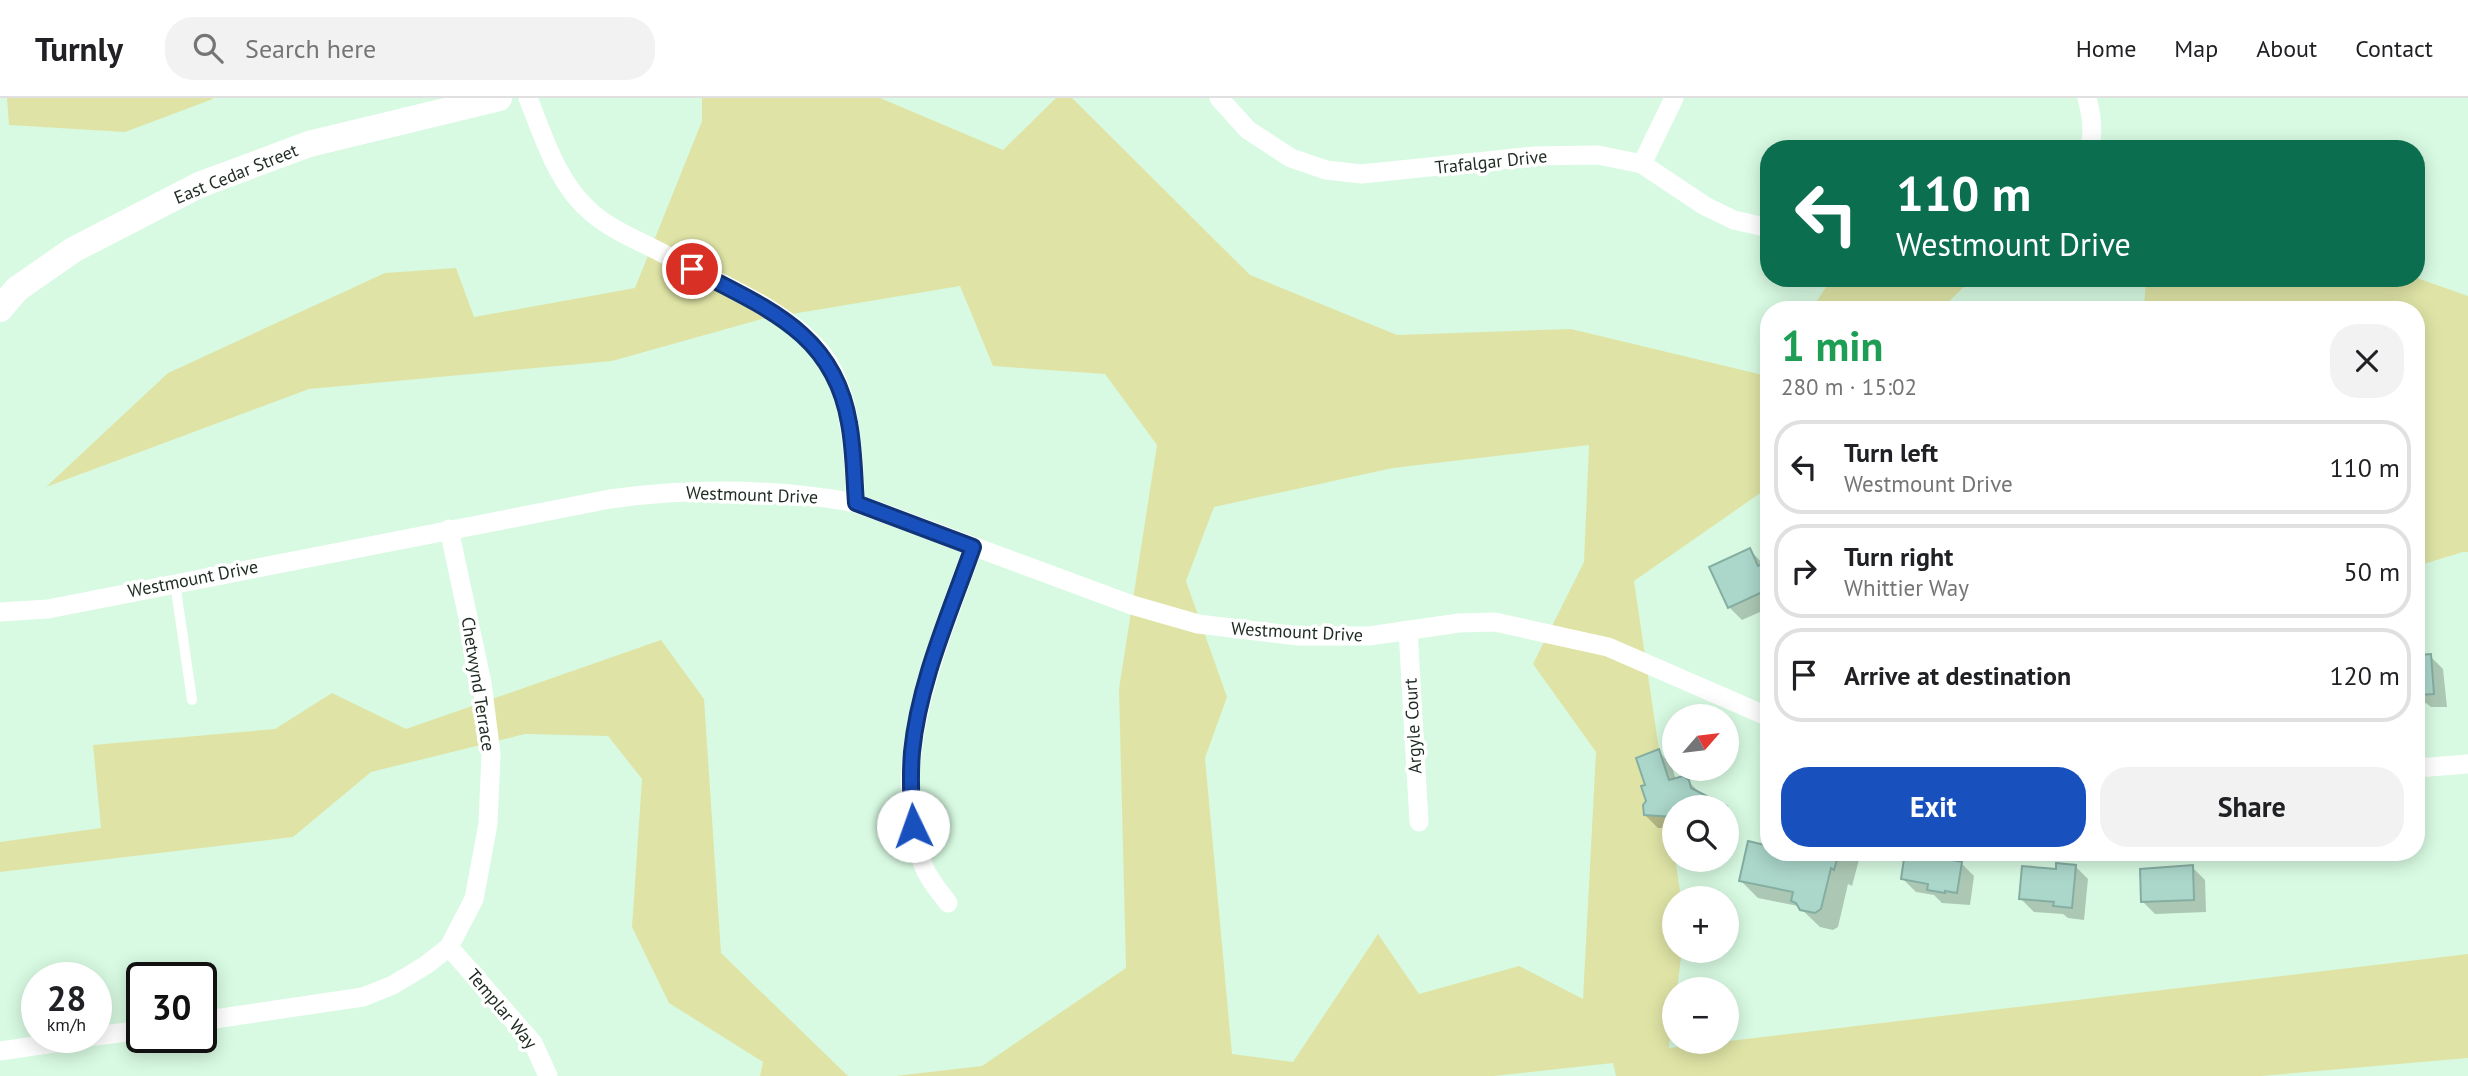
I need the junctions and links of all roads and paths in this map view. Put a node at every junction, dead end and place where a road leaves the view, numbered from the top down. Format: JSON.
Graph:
{"nodes":[{"id":1,"x":499,"y":98,"type":"edge"},
{"id":2,"x":528,"y":98,"type":"edge"},
{"id":3,"x":1219,"y":98,"type":"edge"},
{"id":4,"x":1674,"y":98,"type":"edge"},
{"id":5,"x":2087,"y":98,"type":"edge"},
{"id":6,"x":2091,"y":140,"type":"edge"},
{"id":7,"x":1642,"y":164,"type":"junction"},
{"id":8,"x":1760,"y":227,"type":"edge"},
{"id":9,"x":0,"y":309,"type":"edge"},
{"id":10,"x":856,"y":503,"type":"junction"},
{"id":11,"x":449,"y":529,"type":"junction"},
{"id":12,"x":973,"y":547,"type":"junction"},
{"id":13,"x":175,"y":582,"type":"junction"},
{"id":14,"x":0,"y":612,"type":"edge"},
{"id":15,"x":1408,"y":631,"type":"junction"},
{"id":16,"x":192,"y":700,"type":"dead end"},
{"id":17,"x":1760,"y":714,"type":"edge"},
{"id":18,"x":2468,"y":764,"type":"edge"},
{"id":19,"x":2425,"y":767,"type":"edge"},
{"id":20,"x":1419,"y":822,"type":"dead end"},
{"id":21,"x":948,"y":903,"type":"dead end"},
{"id":22,"x":449,"y":947,"type":"junction"},
{"id":23,"x":217,"y":1019,"type":"edge"},
{"id":24,"x":21,"y":1048,"type":"edge"},
{"id":25,"x":0,"y":1051,"type":"edge"},
{"id":26,"x":548,"y":1076,"type":"edge"}],
"edges":[{"from":1,"to":9,"type":"main road","name":"East Cedar Street"},
{"from":2,"to":10,"type":"street"},
{"from":3,"to":7,"type":"street","name":"Trafalgar Drive"},
{"from":4,"to":7,"type":"street"},
{"from":5,"to":6,"type":"street"},
{"from":7,"to":8,"type":"street","name":"Trafalgar Drive"},
{"from":10,"to":11,"type":"street","name":"Westmount Drive"},
{"from":10,"to":12,"type":"street","name":"Westmount Drive"},
{"from":11,"to":13,"type":"street","name":"Westmount Drive"},
{"from":11,"to":22,"type":"street","name":"Chetwynd Terrace"},
{"from":12,"to":15,"type":"street","name":"Westmount Drive"},
{"from":12,"to":21,"type":"street"},
{"from":13,"to":14,"type":"street","name":"Westmount Drive"},
{"from":13,"to":16,"type":"lane"},
{"from":15,"to":17,"type":"street","name":"Westmount Drive"},
{"from":15,"to":20,"type":"street","name":"Argyle Court"},
{"from":18,"to":19,"type":"street"},
{"from":22,"to":23,"type":"street","name":"Chetwynd Terrace"},
{"from":22,"to":26,"type":"street","name":"Templar Way"},
{"from":24,"to":25,"type":"street"}]}
